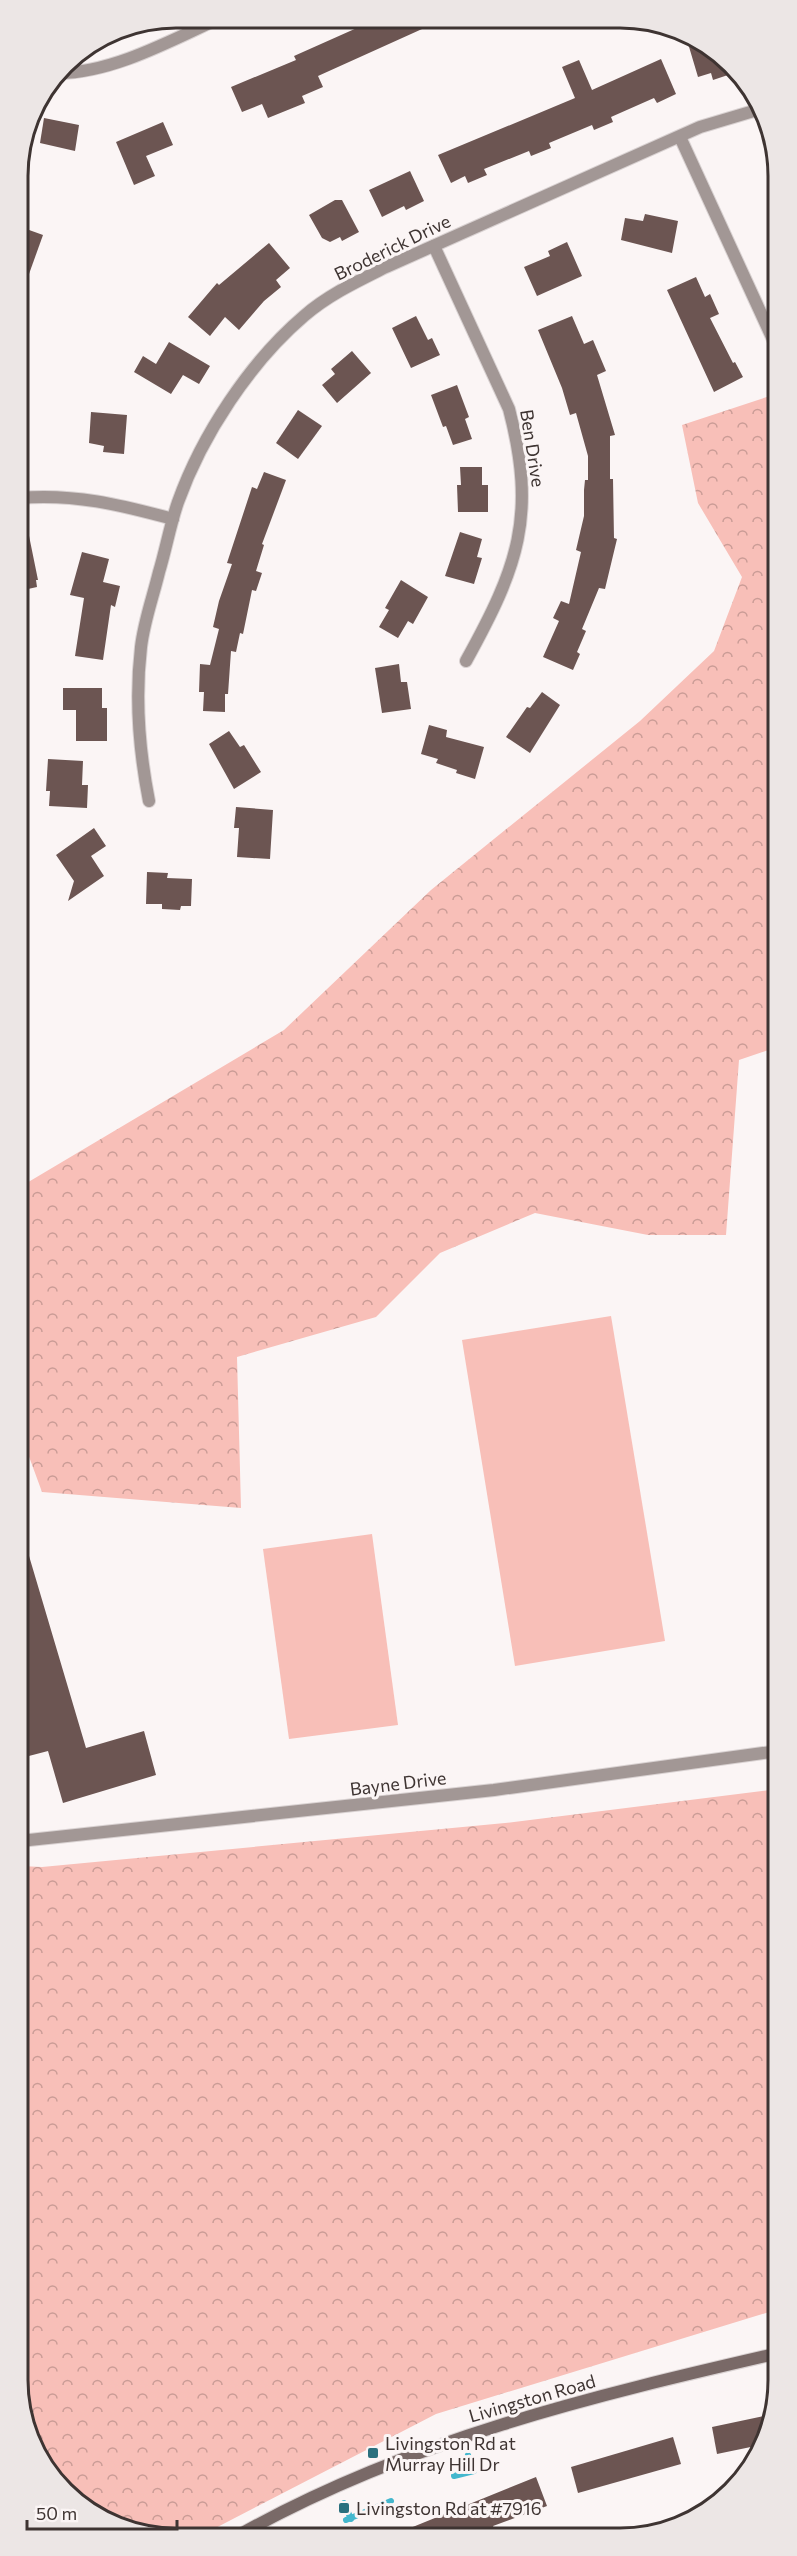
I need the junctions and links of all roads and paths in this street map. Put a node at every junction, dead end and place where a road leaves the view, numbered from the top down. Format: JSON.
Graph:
{"nodes":[{"id":1,"x":197,"y":28,"type":"edge"},
{"id":2,"x":72,"y":72,"type":"edge"},
{"id":3,"x":753,"y":111,"type":"edge"},
{"id":4,"x":680,"y":137,"type":"junction"},
{"id":5,"x":434,"y":246,"type":"junction"},
{"id":6,"x":768,"y":329,"type":"edge"},
{"id":7,"x":29,"y":498,"type":"edge"},
{"id":8,"x":173,"y":519,"type":"junction"},
{"id":9,"x":466,"y":661,"type":"dead end"},
{"id":10,"x":149,"y":801,"type":"dead end"},
{"id":11,"x":768,"y":1752,"type":"edge"},
{"id":12,"x":28,"y":1840,"type":"edge"},
{"id":13,"x":768,"y":2356,"type":"edge"},
{"id":14,"x":253,"y":2528,"type":"edge"}],
"edges":[{"from":1,"to":2,"type":"street"},
{"from":3,"to":4,"type":"street","name":"Broderick Drive"},
{"from":4,"to":5,"type":"street","name":"Broderick Drive"},
{"from":4,"to":6,"type":"street"},
{"from":5,"to":8,"type":"street","name":"Broderick Drive"},
{"from":5,"to":9,"type":"street","name":"Ben Drive"},
{"from":7,"to":8,"type":"street"},
{"from":8,"to":10,"type":"street","name":"Broderick Drive"},
{"from":11,"to":12,"type":"street","name":"Bayne Drive"},
{"from":13,"to":14,"type":"main road","name":"Livingston Road"}]}
